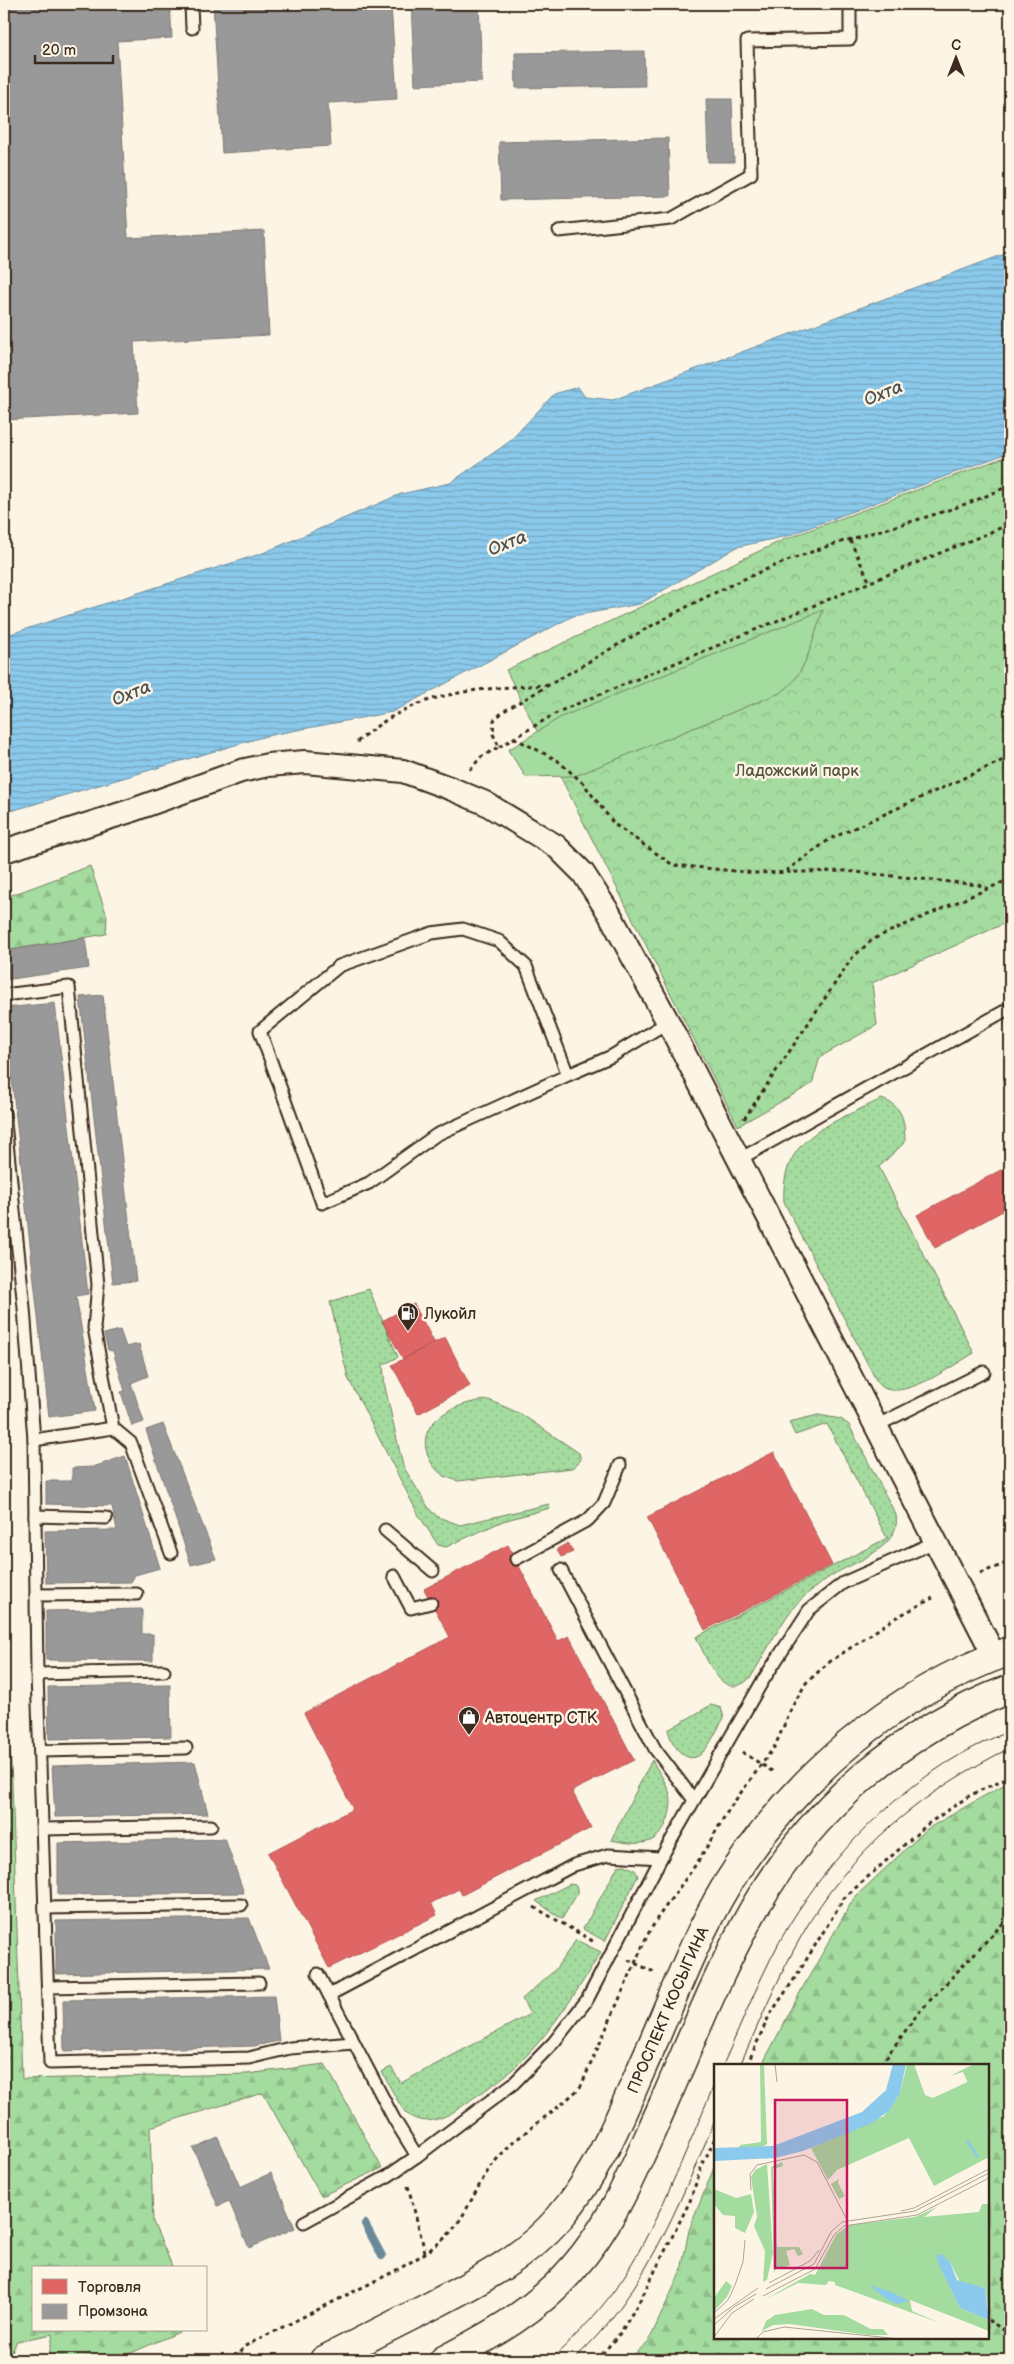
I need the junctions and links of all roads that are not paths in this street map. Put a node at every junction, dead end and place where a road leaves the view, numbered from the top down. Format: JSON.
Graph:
{"nodes":[{"id":1,"x":191,"y":4,"type":"edge"},
{"id":2,"x":850,"y":4,"type":"edge"},
{"id":3,"x":192,"y":28,"type":"dead end"},
{"id":4,"x":559,"y":231,"type":"dead end"},
{"id":5,"x":4,"y":851,"type":"edge"},
{"id":6,"x":4,"y":995,"type":"edge"},
{"id":7,"x":1010,"y":1008,"type":"edge"},
{"id":8,"x":668,"y":1022,"type":"junction"},
{"id":9,"x":568,"y":1075,"type":"junction"},
{"id":10,"x":4,"y":1113,"type":"edge"},
{"id":11,"x":734,"y":1151,"type":"junction"},
{"id":12,"x":984,"y":1372,"type":"dead end"},
{"id":13,"x":876,"y":1426,"type":"junction"},
{"id":14,"x":114,"y":1428,"type":"junction"},
{"id":15,"x":34,"y":1440,"type":"junction"},
{"id":16,"x":620,"y":1465,"type":"dead end"},
{"id":17,"x":35,"y":1516,"type":"junction"},
{"id":18,"x":106,"y":1518,"type":"dead end"},
{"id":19,"x":385,"y":1530,"type":"dead end"},
{"id":20,"x":935,"y":1542,"type":"junction"},
{"id":21,"x":171,"y":1553,"type":"dead end"},
{"id":22,"x":516,"y":1559,"type":"dead end"},
{"id":23,"x":561,"y":1570,"type":"dead end"},
{"id":24,"x":433,"y":1571,"type":"dead end"},
{"id":25,"x":394,"y":1576,"type":"dead end"},
{"id":26,"x":137,"y":1594,"type":"dead end"},
{"id":27,"x":36,"y":1596,"type":"junction"},
{"id":28,"x":431,"y":1603,"type":"dead end"},
{"id":29,"x":1002,"y":1654,"type":"edge"},
{"id":30,"x":164,"y":1671,"type":"dead end"},
{"id":31,"x":37,"y":1674,"type":"junction"},
{"id":32,"x":1010,"y":1689,"type":"edge"},
{"id":33,"x":186,"y":1748,"type":"dead end"},
{"id":34,"x":40,"y":1751,"type":"junction"},
{"id":35,"x":694,"y":1800,"type":"junction"},
{"id":36,"x":211,"y":1826,"type":"dead end"},
{"id":37,"x":43,"y":1829,"type":"junction"},
{"id":38,"x":662,"y":1858,"type":"junction"},
{"id":39,"x":241,"y":1905,"type":"dead end"},
{"id":40,"x":45,"y":1908,"type":"junction"},
{"id":41,"x":318,"y":1974,"type":"dead end"},
{"id":42,"x":259,"y":1983,"type":"dead end"},
{"id":43,"x":48,"y":1987,"type":"junction"},
{"id":44,"x":329,"y":1995,"type":"junction"},
{"id":45,"x":354,"y":2043,"type":"junction"},
{"id":46,"x":417,"y":2156,"type":"junction"},
{"id":47,"x":304,"y":2222,"type":"dead end"},
{"id":48,"x":324,"y":2360,"type":"edge"},
{"id":49,"x":444,"y":2360,"type":"edge"}],
"edges":[{"from":1,"to":3,"type":"lane"},
{"from":2,"to":4,"type":"lane"},
{"from":5,"to":8,"type":"street"},
{"from":6,"to":14,"type":"lane"},
{"from":7,"to":11,"type":"lane"},
{"from":8,"to":9,"type":"lane"},
{"from":8,"to":11,"type":"street"},
{"from":9,"to":9,"type":"lane"},
{"from":10,"to":15,"type":"lane"},
{"from":11,"to":13,"type":"street"},
{"from":12,"to":13,"type":"lane"},
{"from":13,"to":20,"type":"street"},
{"from":14,"to":15,"type":"lane"},
{"from":14,"to":21,"type":"lane"},
{"from":15,"to":17,"type":"lane"},
{"from":16,"to":22,"type":"lane"},
{"from":17,"to":18,"type":"lane"},
{"from":17,"to":27,"type":"lane"},
{"from":19,"to":24,"type":"lane"},
{"from":20,"to":29,"type":"street"},
{"from":20,"to":35,"type":"lane"},
{"from":23,"to":35,"type":"lane"},
{"from":25,"to":28,"type":"lane"},
{"from":26,"to":27,"type":"lane"},
{"from":27,"to":31,"type":"lane"},
{"from":29,"to":48,"type":"main road","name":"ПРОСПЕКТ КОСЫГИНА"},
{"from":30,"to":31,"type":"lane"},
{"from":31,"to":34,"type":"lane"},
{"from":32,"to":49,"type":"main road","name":"ПРОСПЕКТ КОСЫГИНА"},
{"from":33,"to":34,"type":"lane"},
{"from":34,"to":37,"type":"lane"},
{"from":35,"to":38,"type":"lane"},
{"from":36,"to":37,"type":"lane"},
{"from":37,"to":40,"type":"lane"},
{"from":38,"to":44,"type":"lane"},
{"from":38,"to":46,"type":"lane"},
{"from":39,"to":40,"type":"lane"},
{"from":40,"to":43,"type":"lane"},
{"from":41,"to":44,"type":"lane"},
{"from":42,"to":43,"type":"lane"},
{"from":43,"to":45,"type":"lane"},
{"from":44,"to":45,"type":"lane"},
{"from":45,"to":46,"type":"lane"},
{"from":46,"to":47,"type":"lane"}]}
